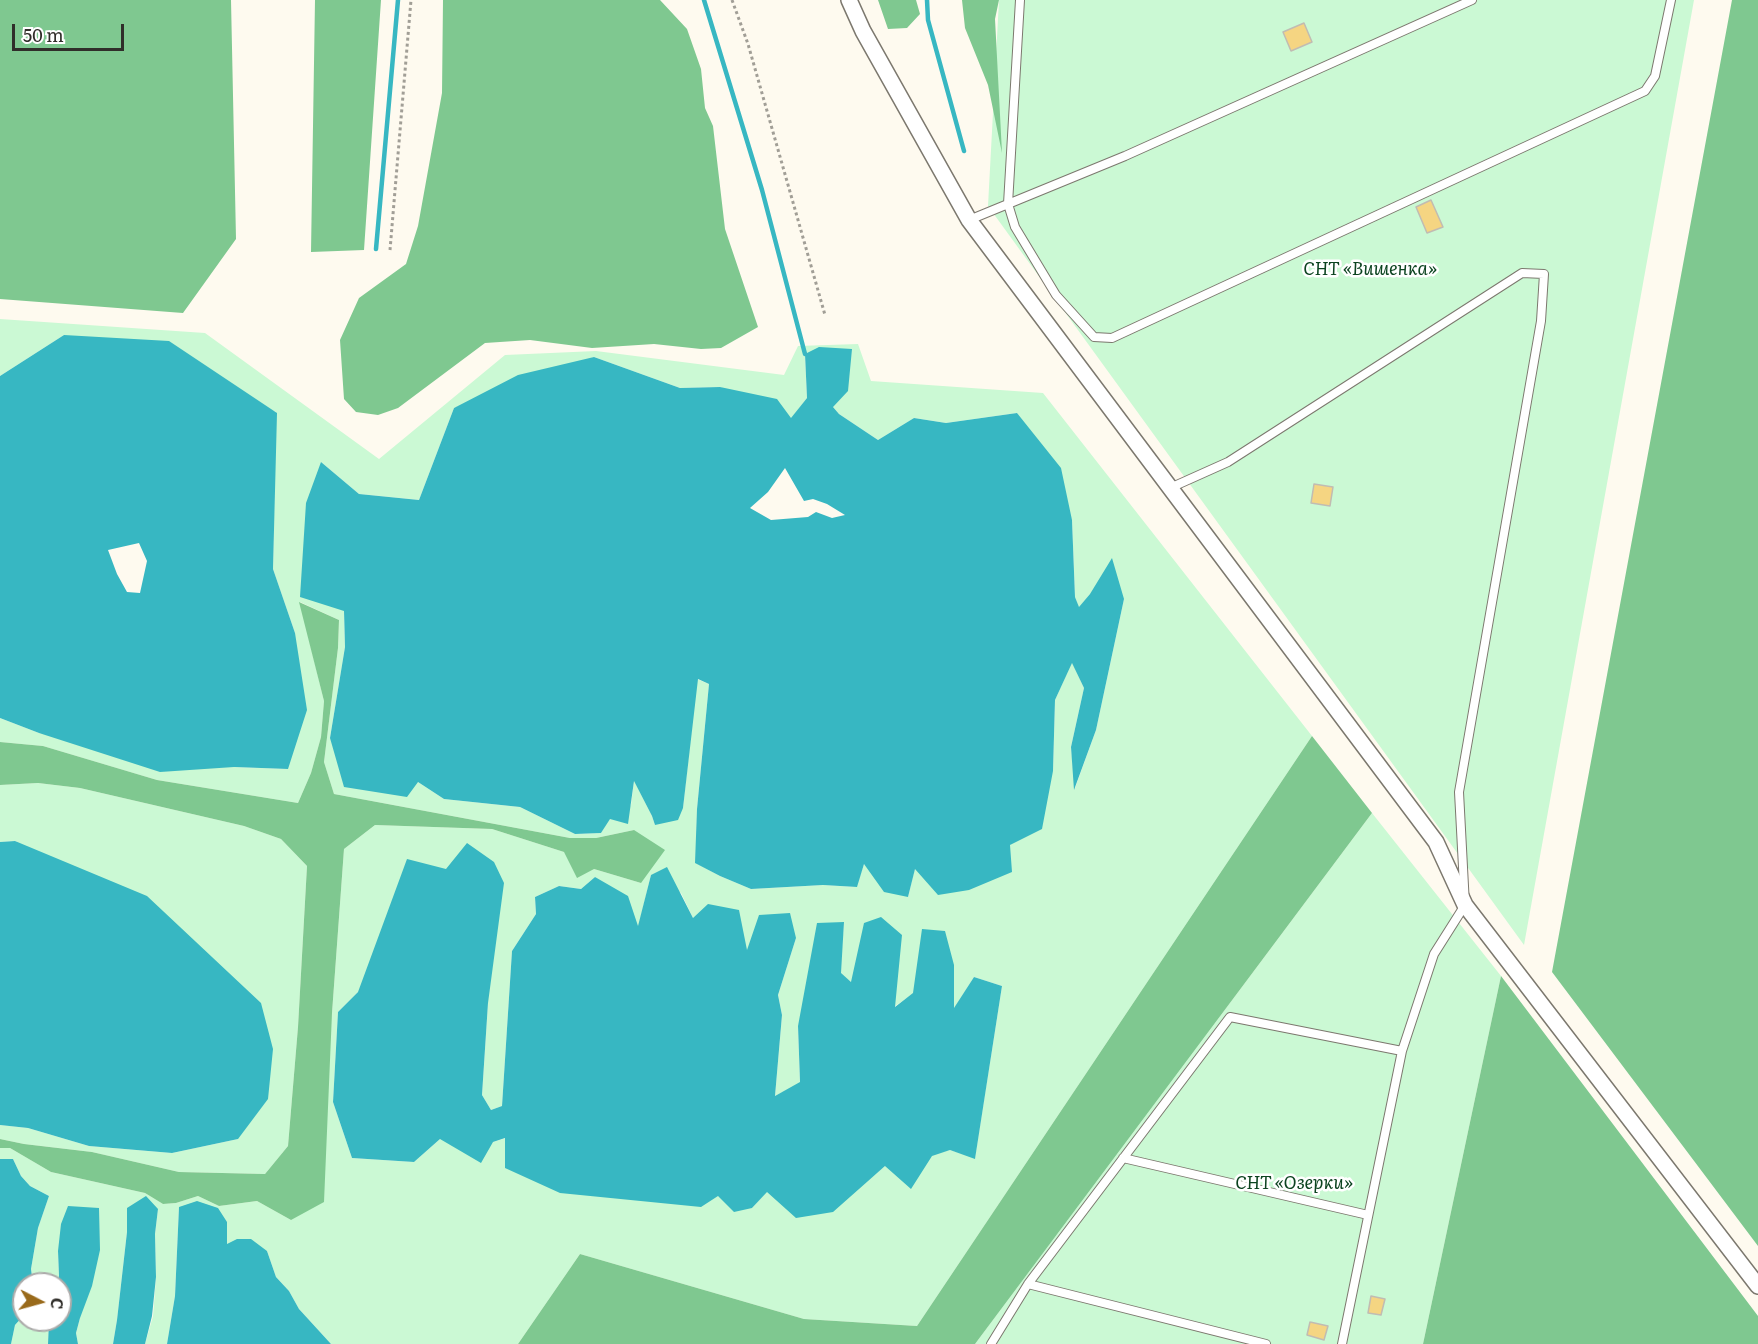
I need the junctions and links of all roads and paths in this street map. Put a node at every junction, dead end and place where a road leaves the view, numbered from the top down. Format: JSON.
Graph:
{"nodes":[{"id":1,"x":411,"y":0,"type":"edge"},
{"id":2,"x":732,"y":0,"type":"edge"},
{"id":3,"x":849,"y":0,"type":"edge"},
{"id":4,"x":1020,"y":0,"type":"edge"},
{"id":5,"x":1472,"y":0,"type":"edge"},
{"id":6,"x":1671,"y":0,"type":"edge"},
{"id":7,"x":1008,"y":204,"type":"junction"},
{"id":8,"x":969,"y":220,"type":"junction"},
{"id":9,"x":390,"y":250,"type":"dead end"},
{"id":10,"x":825,"y":315,"type":"dead end"},
{"id":11,"x":1170,"y":488,"type":"junction"},
{"id":12,"x":1465,"y":905,"type":"junction"},
{"id":13,"x":1402,"y":1052,"type":"junction"},
{"id":14,"x":1123,"y":1158,"type":"junction"},
{"id":15,"x":1368,"y":1215,"type":"junction"},
{"id":16,"x":1028,"y":1284,"type":"junction"},
{"id":17,"x":1758,"y":1286,"type":"edge"},
{"id":18,"x":991,"y":1344,"type":"edge"},
{"id":19,"x":1266,"y":1344,"type":"edge"},
{"id":20,"x":1342,"y":1344,"type":"edge"}],
"edges":[{"from":1,"to":9,"type":"path"},
{"from":2,"to":10,"type":"path"},
{"from":3,"to":8,"type":"street"},
{"from":4,"to":7,"type":"lane"},
{"from":5,"to":7,"type":"lane"},
{"from":6,"to":7,"type":"lane"},
{"from":7,"to":8,"type":"lane"},
{"from":8,"to":11,"type":"street"},
{"from":11,"to":12,"type":"street"},
{"from":11,"to":12,"type":"lane"},
{"from":12,"to":13,"type":"lane"},
{"from":12,"to":17,"type":"street"},
{"from":13,"to":14,"type":"lane"},
{"from":13,"to":15,"type":"lane"},
{"from":14,"to":15,"type":"lane"},
{"from":14,"to":16,"type":"lane"},
{"from":15,"to":20,"type":"lane"},
{"from":16,"to":18,"type":"lane"},
{"from":16,"to":19,"type":"lane"}]}
